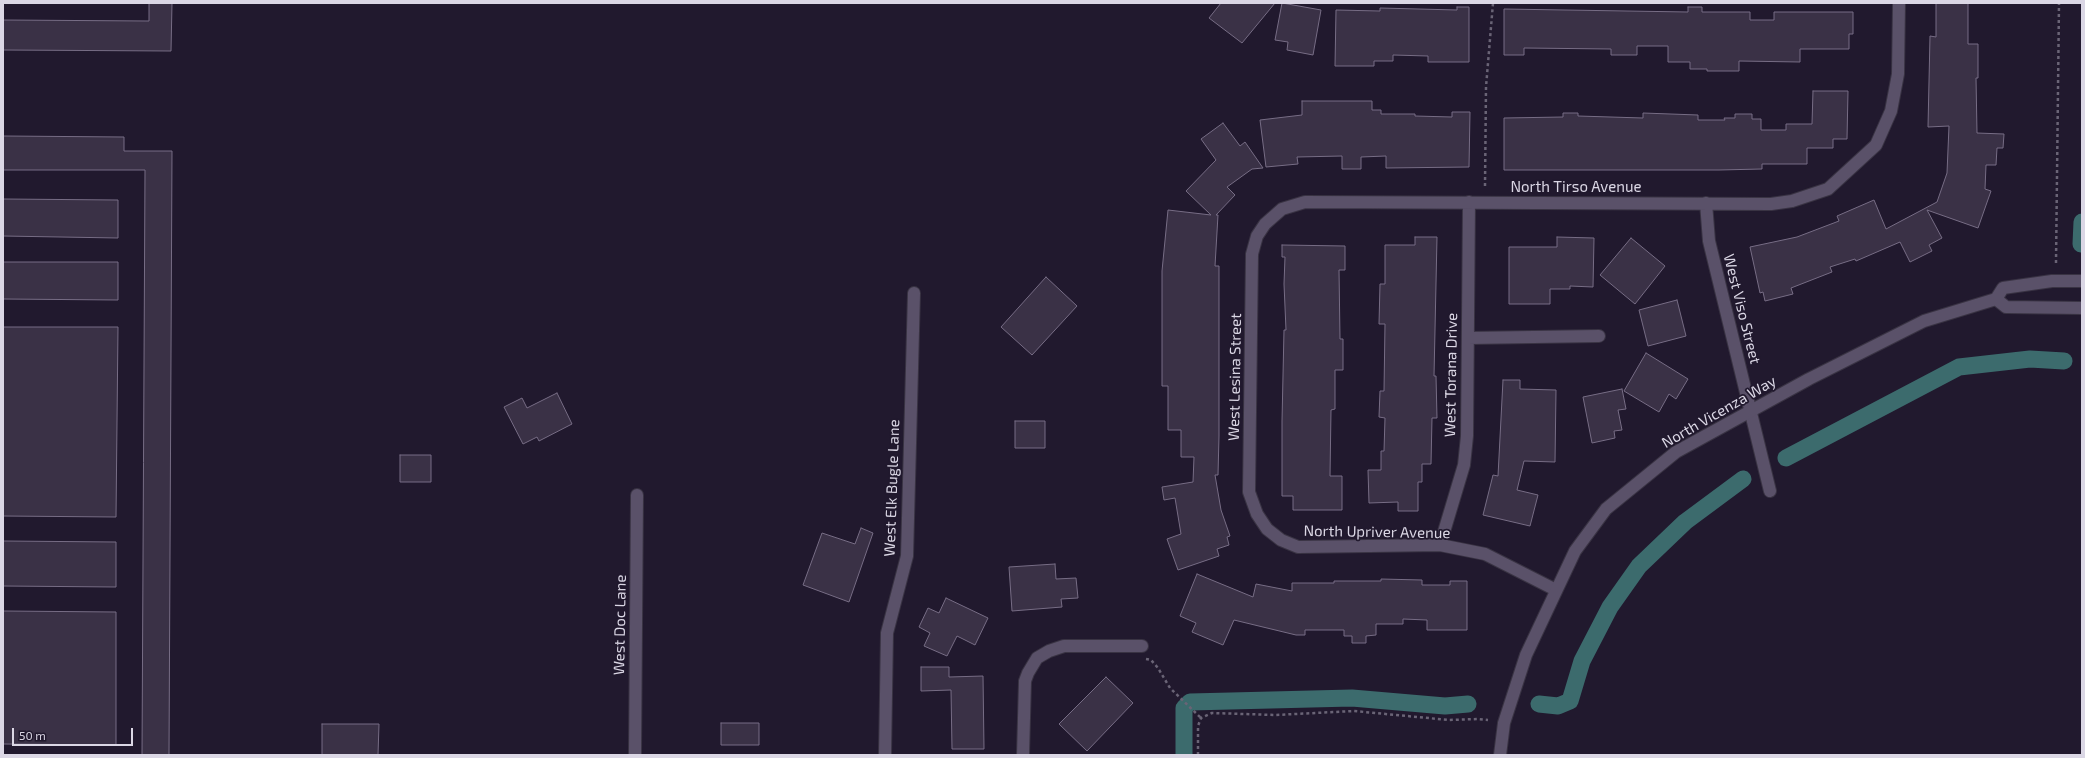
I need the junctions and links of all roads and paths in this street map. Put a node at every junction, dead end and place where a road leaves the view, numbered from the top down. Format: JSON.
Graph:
{"nodes":[{"id":1,"x":1493,"y":3,"type":"edge"},
{"id":2,"x":1899,"y":3,"type":"edge"},
{"id":3,"x":2059,"y":3,"type":"edge"},
{"id":4,"x":1485,"y":186,"type":"dead end"},
{"id":5,"x":1469,"y":202,"type":"junction"},
{"id":6,"x":1706,"y":204,"type":"junction"},
{"id":7,"x":1264,"y":224,"type":"joint"},
{"id":8,"x":2056,"y":263,"type":"dead end"},
{"id":9,"x":2082,"y":281,"type":"edge"},
{"id":10,"x":914,"y":293,"type":"dead end"},
{"id":11,"x":1996,"y":299,"type":"junction"},
{"id":12,"x":2082,"y":308,"type":"edge"},
{"id":13,"x":1599,"y":336,"type":"dead end"},
{"id":14,"x":1468,"y":338,"type":"junction"},
{"id":15,"x":1750,"y":411,"type":"junction"},
{"id":16,"x":1770,"y":491,"type":"dead end"},
{"id":17,"x":637,"y":495,"type":"dead end"},
{"id":18,"x":1267,"y":529,"type":"joint"},
{"id":19,"x":1440,"y":545,"type":"junction"},
{"id":20,"x":1556,"y":590,"type":"junction"},
{"id":21,"x":1142,"y":646,"type":"dead end"},
{"id":22,"x":1146,"y":659,"type":"dead end"},
{"id":23,"x":1201,"y":718,"type":"junction"},
{"id":24,"x":1488,"y":720,"type":"dead end"},
{"id":25,"x":635,"y":755,"type":"edge"},
{"id":26,"x":885,"y":755,"type":"edge"},
{"id":27,"x":1023,"y":755,"type":"edge"},
{"id":28,"x":1198,"y":755,"type":"edge"},
{"id":29,"x":1500,"y":755,"type":"edge"}],
"edges":[{"from":1,"to":4,"type":"path"},
{"from":2,"to":6,"type":"street","name":"North Tirso Avenue"},
{"from":3,"to":8,"type":"path"},
{"from":5,"to":6,"type":"street","name":"North Tirso Avenue"},
{"from":5,"to":7,"type":"street","name":"North Tirso Avenue"},
{"from":5,"to":14,"type":"street","name":"West Torana Drive"},
{"from":6,"to":15,"type":"street","name":"West Viso Street"},
{"from":7,"to":18,"type":"street","name":"West Lesina Street"},
{"from":9,"to":11,"type":"street","name":"North Vicenza Way"},
{"from":10,"to":26,"type":"street","name":"West Elk Bugle Lane"},
{"from":11,"to":12,"type":"street"},
{"from":11,"to":15,"type":"street","name":"North Vicenza Way"},
{"from":13,"to":14,"type":"street"},
{"from":14,"to":19,"type":"street","name":"West Torana Drive"},
{"from":15,"to":16,"type":"street","name":"West Viso Street"},
{"from":15,"to":20,"type":"street","name":"North Vicenza Way"},
{"from":17,"to":25,"type":"street","name":"West Doc Lane"},
{"from":18,"to":19,"type":"street","name":"North Upriver Avenue"},
{"from":19,"to":20,"type":"street","name":"North Upriver Avenue"},
{"from":20,"to":29,"type":"street","name":"North Vicenza Way"},
{"from":21,"to":27,"type":"street"},
{"from":22,"to":23,"type":"path"},
{"from":23,"to":24,"type":"path"},
{"from":23,"to":28,"type":"path"}]}
